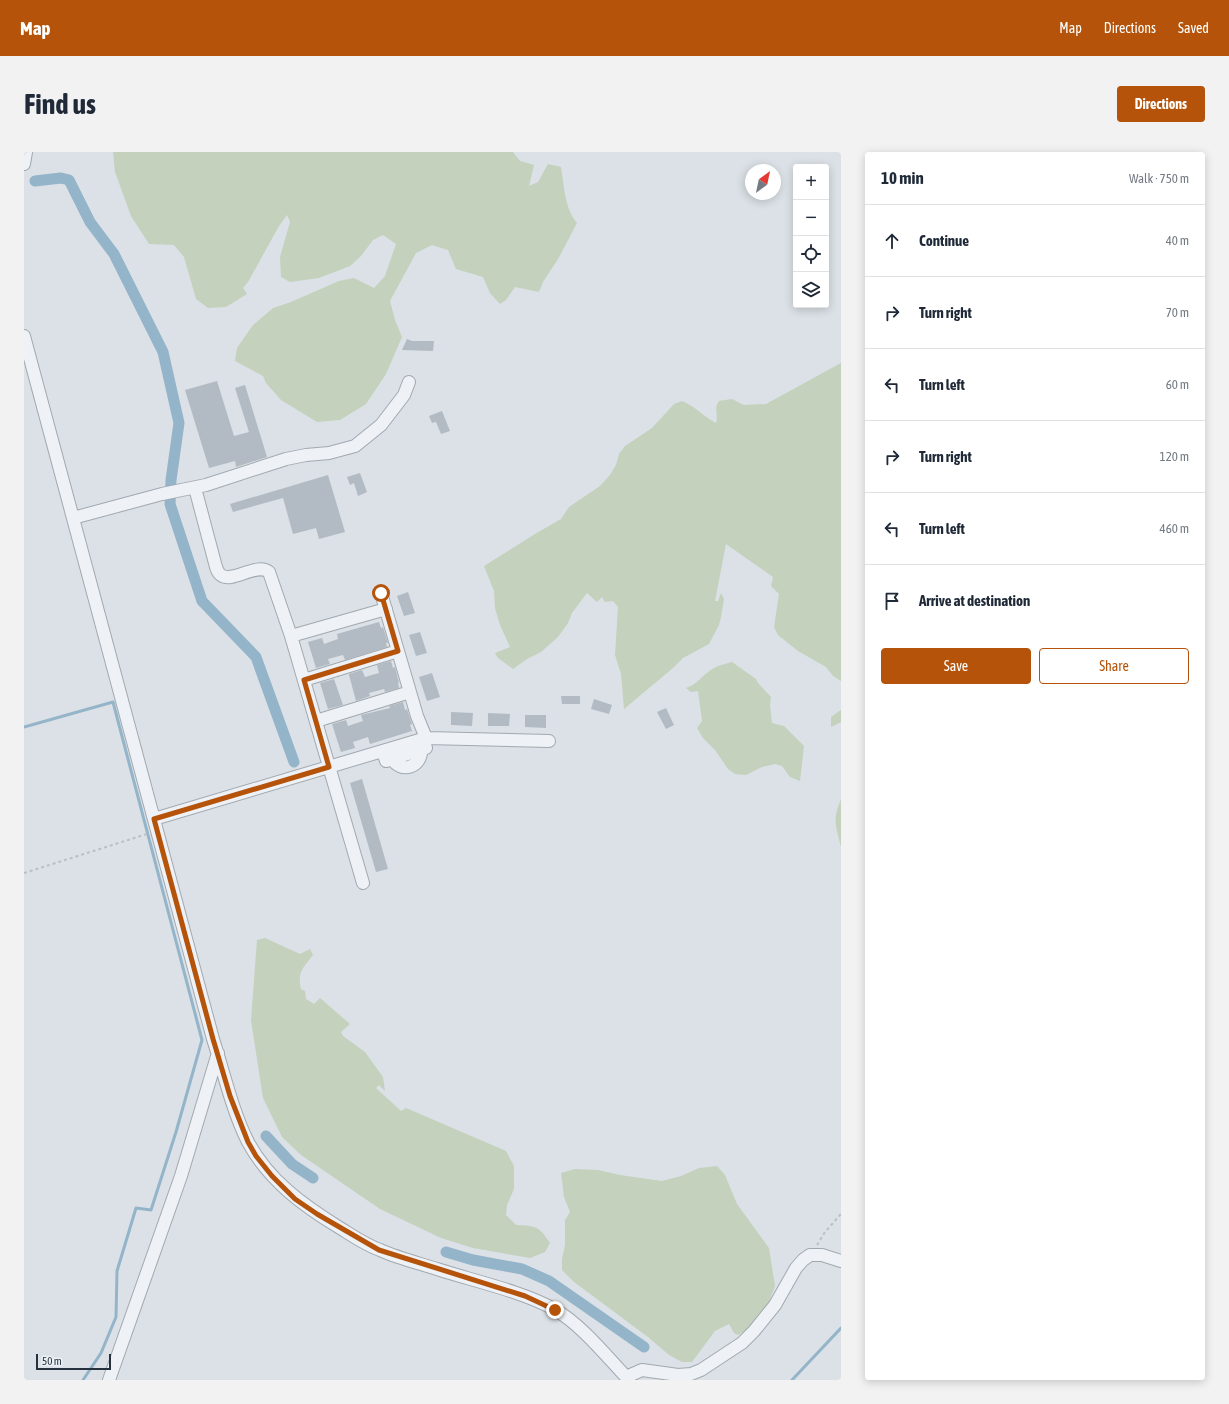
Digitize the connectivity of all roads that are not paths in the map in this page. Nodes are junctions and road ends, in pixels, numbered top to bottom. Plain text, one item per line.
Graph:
1 (26, 152) edge
2 (24, 164) edge
3 (24, 336) edge
4 (409, 382) dead end
5 (195, 488) junction
6 (73, 518) junction
7 (381, 593) dead end
8 (386, 609) junction
9 (291, 636) junction
10 (398, 651) junction
11 (304, 680) junction
12 (410, 692) junction
13 (316, 721) junction
14 (549, 740) dead end
15 (423, 742) junction
16 (388, 755) junction
17 (329, 767) junction
18 (154, 819) junction
19 (363, 883) dead end
20 (218, 1053) junction
21 (841, 1261) edge
22 (628, 1378) edge
23 (109, 1380) edge

1 - 2 street
3 - 6 street
4 - 5 street
5 - 6 street
5 - 9 street
6 - 18 street
7 - 8 street
8 - 9 street
8 - 10 street
9 - 11 street
10 - 11 street
10 - 12 street
11 - 13 street
12 - 13 street
12 - 15 street
13 - 17 street
14 - 15 street
15 - 16 street
15 - 16 street
16 - 17 street
17 - 18 street
17 - 19 street
18 - 20 street
20 - 22 street
20 - 23 street
21 - 22 street

